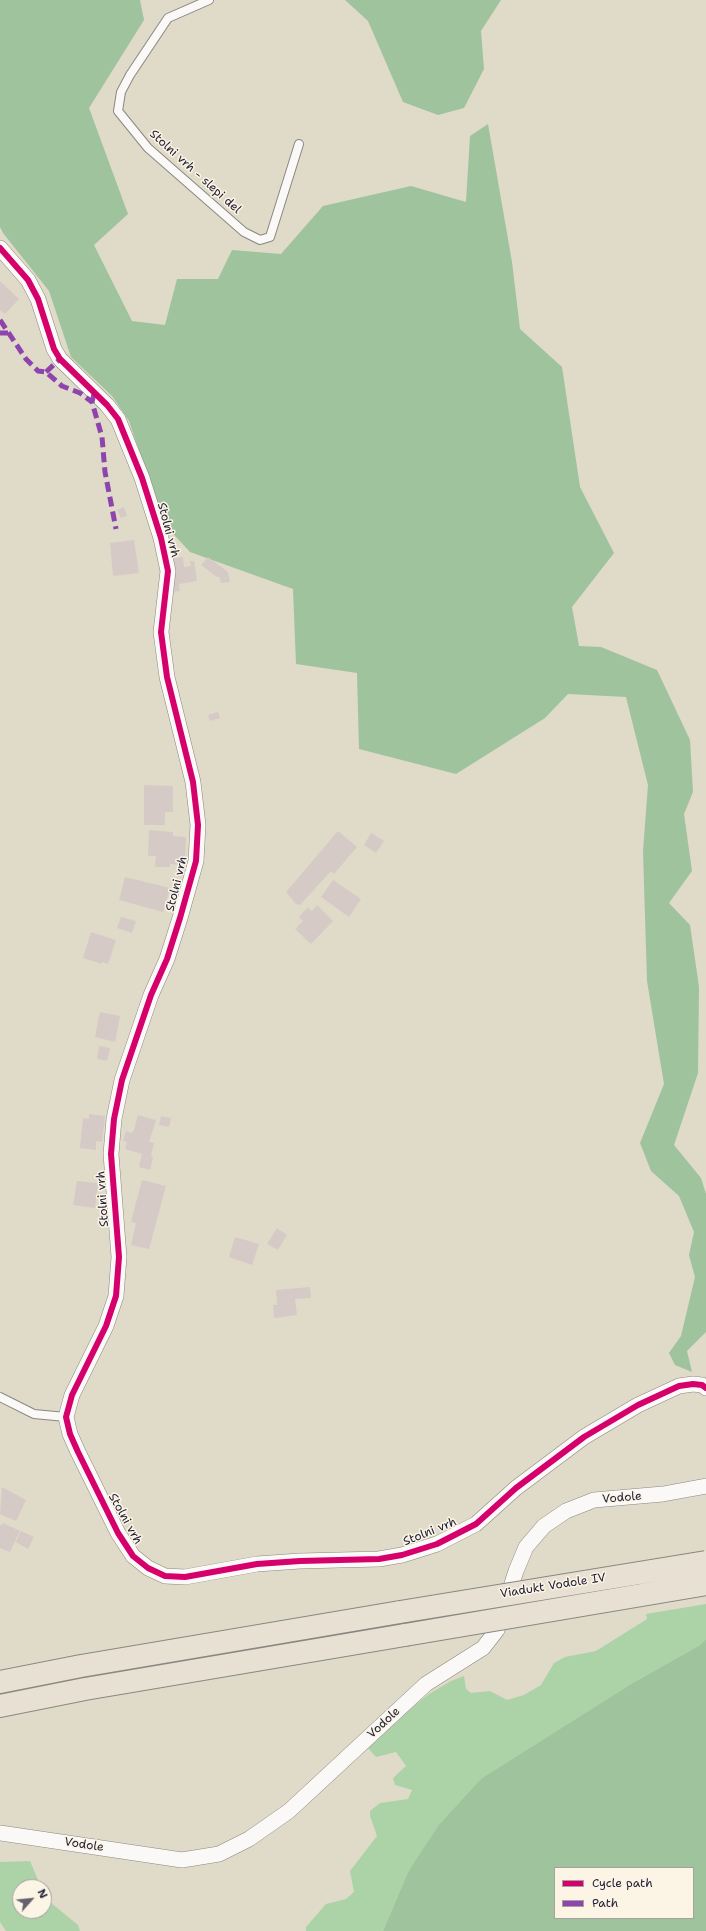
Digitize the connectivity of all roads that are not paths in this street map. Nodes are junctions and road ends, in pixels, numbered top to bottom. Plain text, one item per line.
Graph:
1 (209, 0) edge
2 (299, 144) dead end
3 (0, 248) edge
4 (706, 1388) edge
5 (0, 1397) edge
6 (66, 1417) junction
7 (706, 1486) edge
8 (706, 1562) edge
9 (706, 1584) edge
10 (0, 1682) edge
11 (0, 1706) edge
12 (0, 1833) edge

1 - 2 lane, Stolni vrh - slepi del
3 - 6 street, Stolni vrh
4 - 6 street, Stolni vrh
5 - 6 lane
7 - 12 street, Vodole
8 - 10 highway, Viadukt Vodole IV, bridge
9 - 11 highway, Viadukt Vodole IV, bridge

